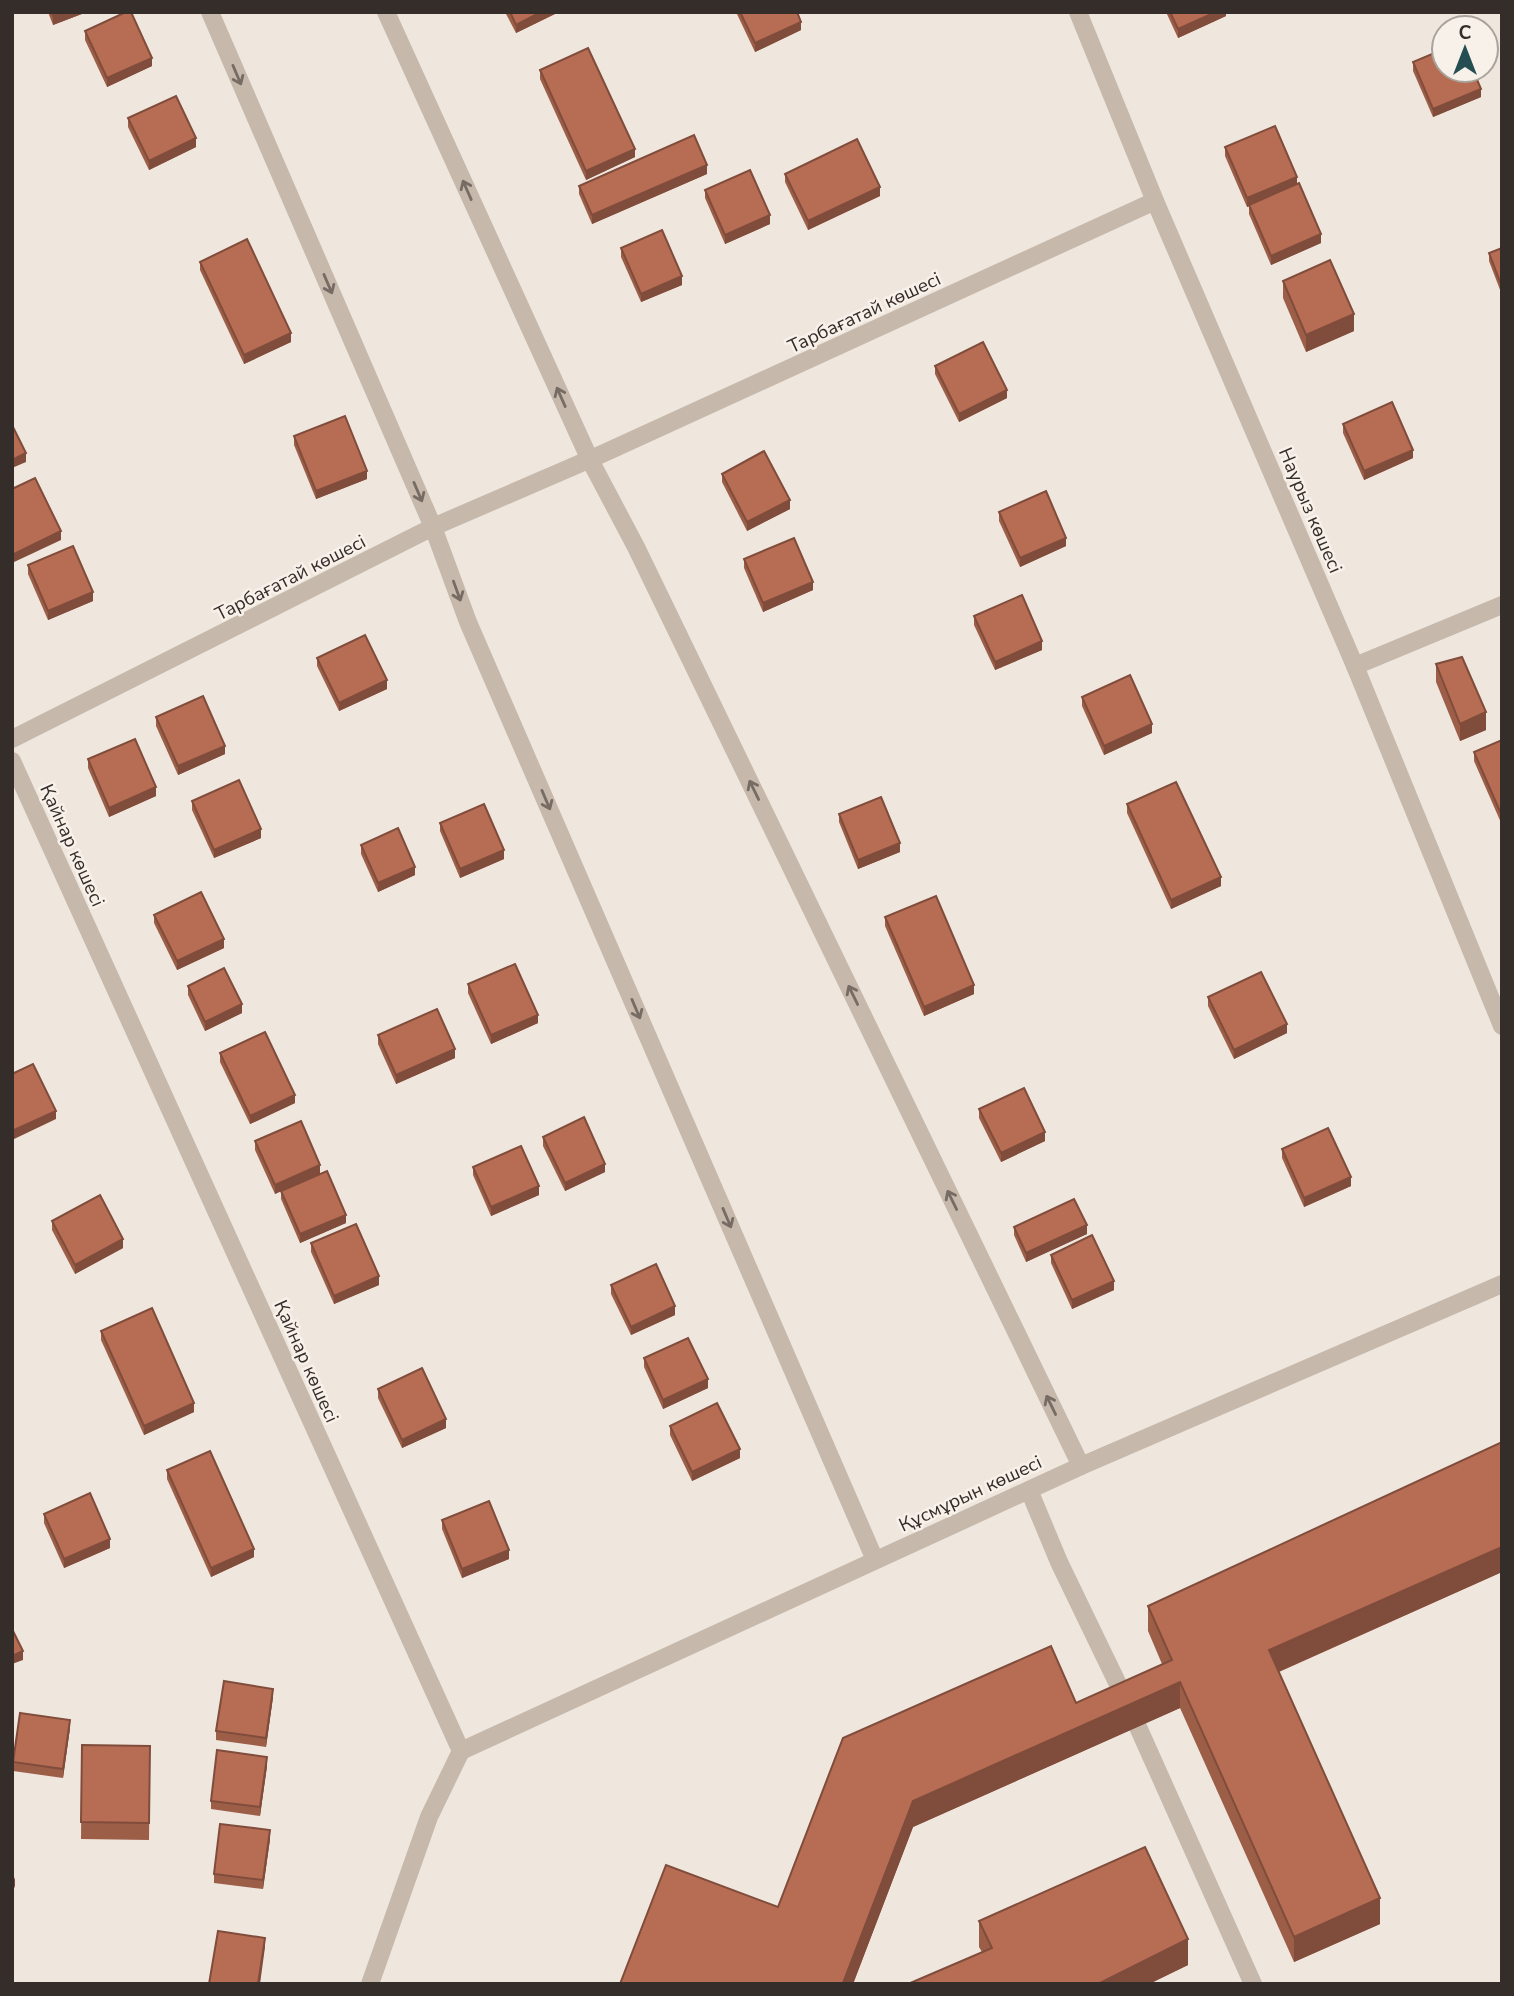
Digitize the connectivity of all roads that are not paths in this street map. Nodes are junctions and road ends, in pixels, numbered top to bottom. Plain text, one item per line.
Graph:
1 (210, 12) edge
2 (386, 12) edge
3 (1078, 12) edge
4 (1155, 201) junction
5 (590, 460) junction
6 (433, 527) junction
7 (1502, 605) edge
8 (1355, 666) junction
9 (12, 739) edge
10 (12, 761) edge
11 (1502, 1026) edge
12 (1502, 1284) edge
13 (1081, 1466) junction
14 (1029, 1489) junction
15 (875, 1560) junction
16 (1128, 1705) edge
17 (1138, 1727) edge
18 (461, 1751) junction
19 (370, 1984) edge
20 (1253, 1984) edge

1 -> 6 street
5 -> 2 street
3 - 4 street, Наурыз көшесі
4 - 5 street, Тарбағатай көшесі
4 - 8 street, Наурыз көшесі
5 - 6 street, Тарбағатай көшесі
13 -> 5 street
6 - 9 street, Тарбағатай көшесі
6 -> 15 street
7 - 8 street
8 - 11 street, Наурыз көшесі
10 - 18 street, Қайнар көшесі
12 - 13 street, Құсмұрын көшесі
13 - 14 street, Құсмұрын көшесі
14 - 15 street, Құсмұрын көшесі
14 - 16 street
15 - 18 street, Құсмұрын көшесі
17 - 20 street
18 - 19 street

